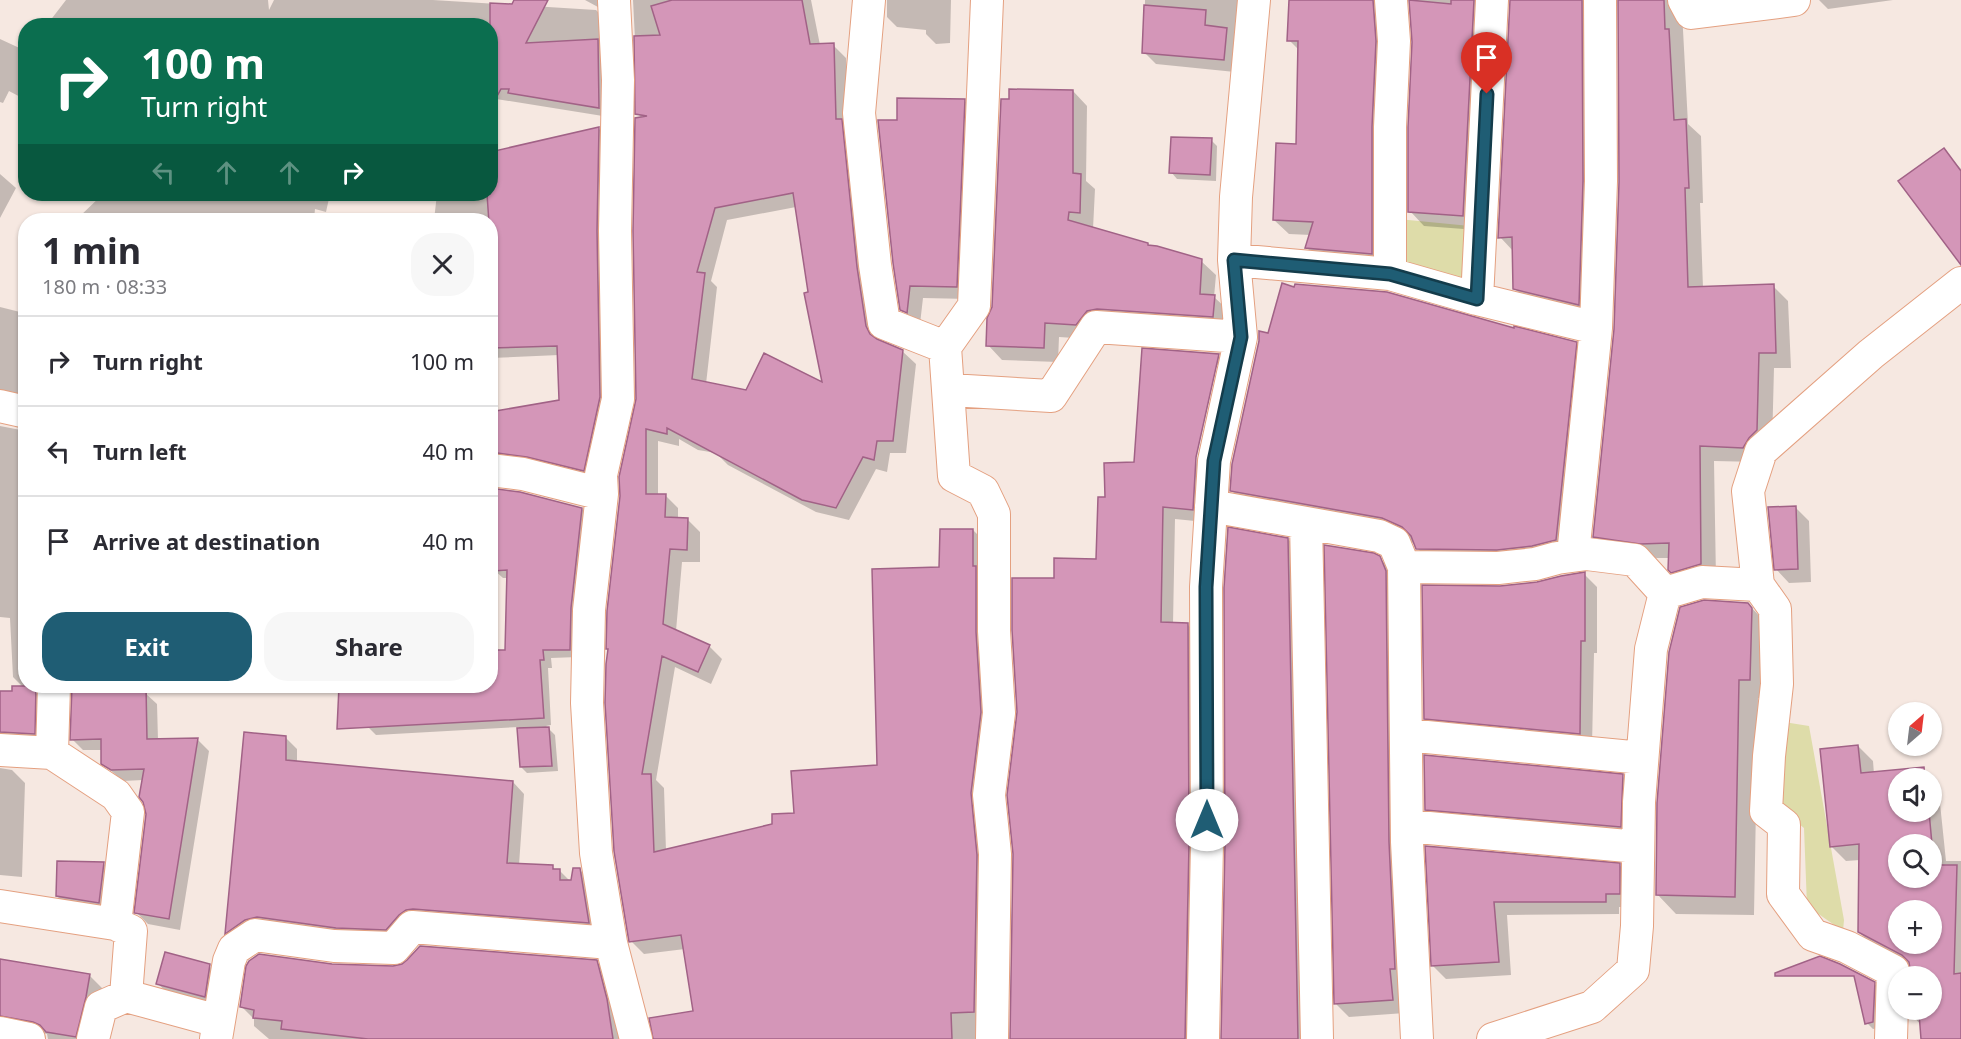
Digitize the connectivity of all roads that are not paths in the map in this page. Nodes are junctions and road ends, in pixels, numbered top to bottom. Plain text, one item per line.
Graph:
1 (609, 0) edge
2 (616, 0) edge
3 (869, 0) edge
4 (987, 0) edge
5 (1254, 0) edge
6 (1391, 0) edge
7 (1492, 0) edge
8 (1600, 0) edge
9 (1684, 0) edge
10 (1794, 0) edge
11 (1234, 260) junction
12 (1390, 274) junction
13 (1961, 283) edge
14 (1477, 299) junction
15 (1596, 328) junction
16 (1241, 337) junction
17 (945, 346) junction
18 (950, 390) junction
19 (0, 406) edge
20 (18, 410) edge
21 (498, 471) edge
22 (602, 494) junction
23 (1211, 506) junction
24 (1306, 523) junction
25 (1573, 555) junction
26 (1404, 567) junction
27 (1758, 585) junction
28 (1665, 593) junction
29 (54, 693) edge
30 (1406, 735) junction
31 (0, 750) edge
32 (52, 753) junction
33 (1642, 758) junction
34 (1407, 826) junction
35 (1638, 847) junction
36 (0, 906) edge
37 (115, 924) junction
38 (611, 943) junction
39 (126, 996) junction
40 (217, 1030) edge
41 (0, 1033) edge
42 (28, 1039) edge
43 (93, 1039) edge
44 (636, 1039) edge
45 (992, 1039) edge
46 (1203, 1039) edge
47 (1317, 1039) edge
48 (1417, 1039) edge
49 (1492, 1039) edge
50 (1891, 1039) edge

1 - 2 street
2 - 22 street
3 - 17 street
4 - 17 street
5 - 11 street
6 - 12 street
7 - 14 street
8 - 15 street
9 - 10 street
11 - 12 street
11 - 16 street
12 - 14 street
13 - 27 street
14 - 15 street
15 - 25 street
16 - 18 street
16 - 23 street
17 - 18 street
18 - 45 street
19 - 20 street
21 - 22 street
22 - 38 street
23 - 24 street
23 - 46 street
24 - 26 street
24 - 47 street
25 - 26 street
25 - 28 street
26 - 30 street
27 - 28 street
27 - 50 street
28 - 33 street
29 - 32 street
30 - 33 street
30 - 34 street
31 - 32 street
32 - 37 street
33 - 35 street
34 - 35 street
34 - 48 street
35 - 49 street
36 - 37 street
37 - 39 street
38 - 40 street
38 - 44 street
39 - 40 street
39 - 43 street
41 - 42 street

